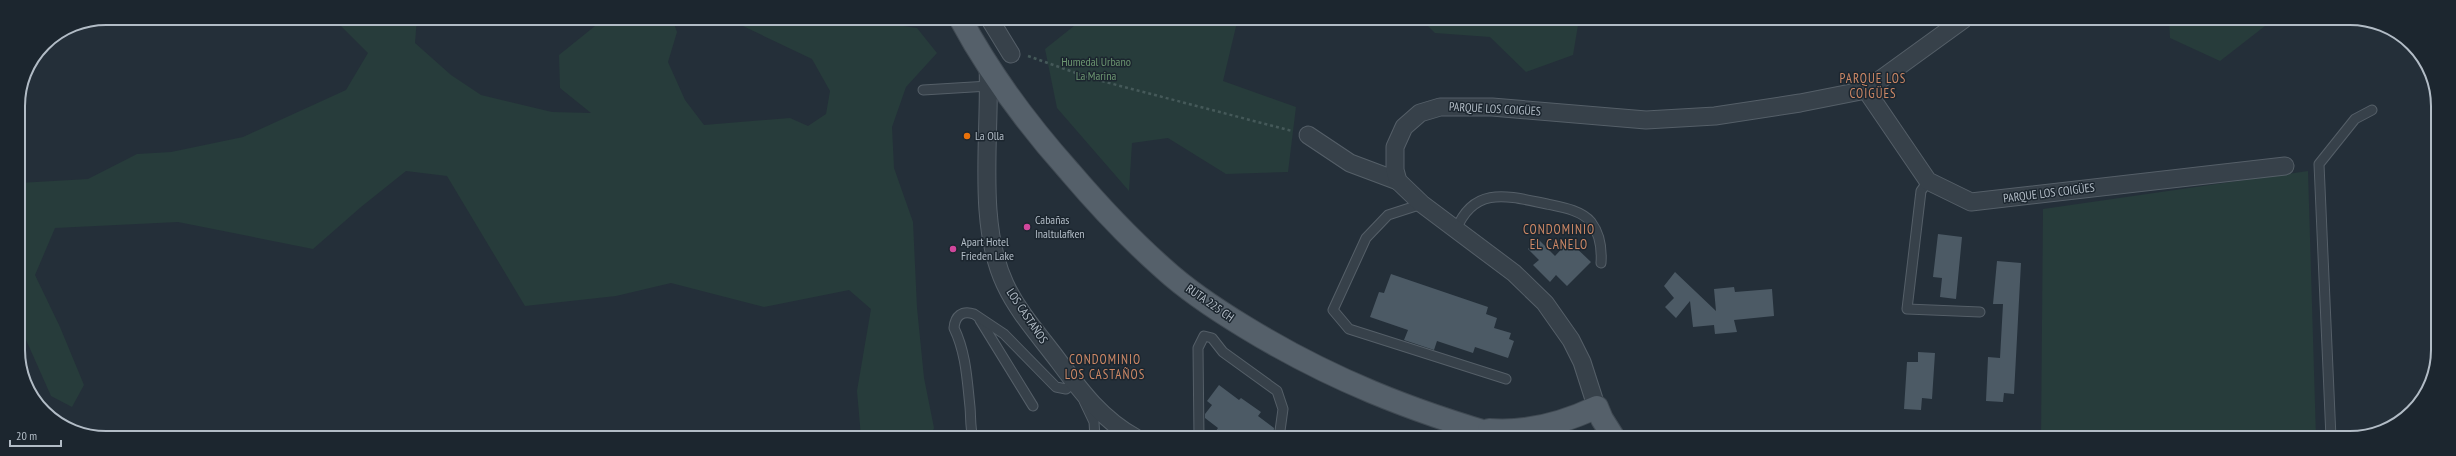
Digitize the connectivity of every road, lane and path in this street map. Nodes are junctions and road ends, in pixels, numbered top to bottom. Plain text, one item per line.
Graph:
1 (964, 25) edge
2 (994, 25) edge
3 (1956, 25) edge
4 (1011, 54) joint
5 (988, 64) junction
6 (989, 86) junction
7 (923, 90) dead end
8 (1866, 90) junction
9 (2372, 110) dead end
10 (1308, 135) joint
11 (2285, 166) dead end
12 (1398, 181) junction
13 (1928, 181) junction
14 (1422, 204) junction
15 (1456, 230) junction
16 (1600, 263) dead end
17 (1980, 312) dead end
18 (978, 316) junction
19 (1506, 379) dead end
20 (1074, 382) junction
21 (1033, 406) dead end
22 (1597, 407) junction
23 (1475, 429) junction
24 (971, 431) edge
25 (1095, 431) edge
26 (1126, 431) edge
27 (1199, 431) edge
28 (1280, 431) edge
29 (1482, 431) edge
30 (1602, 431) edge
31 (1610, 431) edge
32 (2331, 431) edge

1 - 5 main road, RUTA 225 CH
2 - 4 street
3 - 8 street, PARQUE LOS COIGÜES
4 - 10 path
5 - 6 street, LOS CASTAÑOS
5 - 23 main road, RUTA 225 CH
6 - 7 lane
6 - 20 street, LOS CASTAÑOS
8 - 12 street, PARQUE LOS COIGÜES
8 - 13 street, PARQUE LOS COIGÜES
9 - 32 lane
10 - 12 street
11 - 13 street, PARQUE LOS COIGÜES
12 - 14 street
13 - 17 lane
14 - 15 street
14 - 19 lane
15 - 16 lane
15 - 22 street
18 - 20 lane
18 - 21 lane
18 - 24 lane
20 - 25 lane
20 - 26 street, LOS CASTAÑOS
22 - 23 main road
22 - 30 street
22 - 31 main road
23 - 29 main road, RUTA 225 CH
27 - 28 lane

